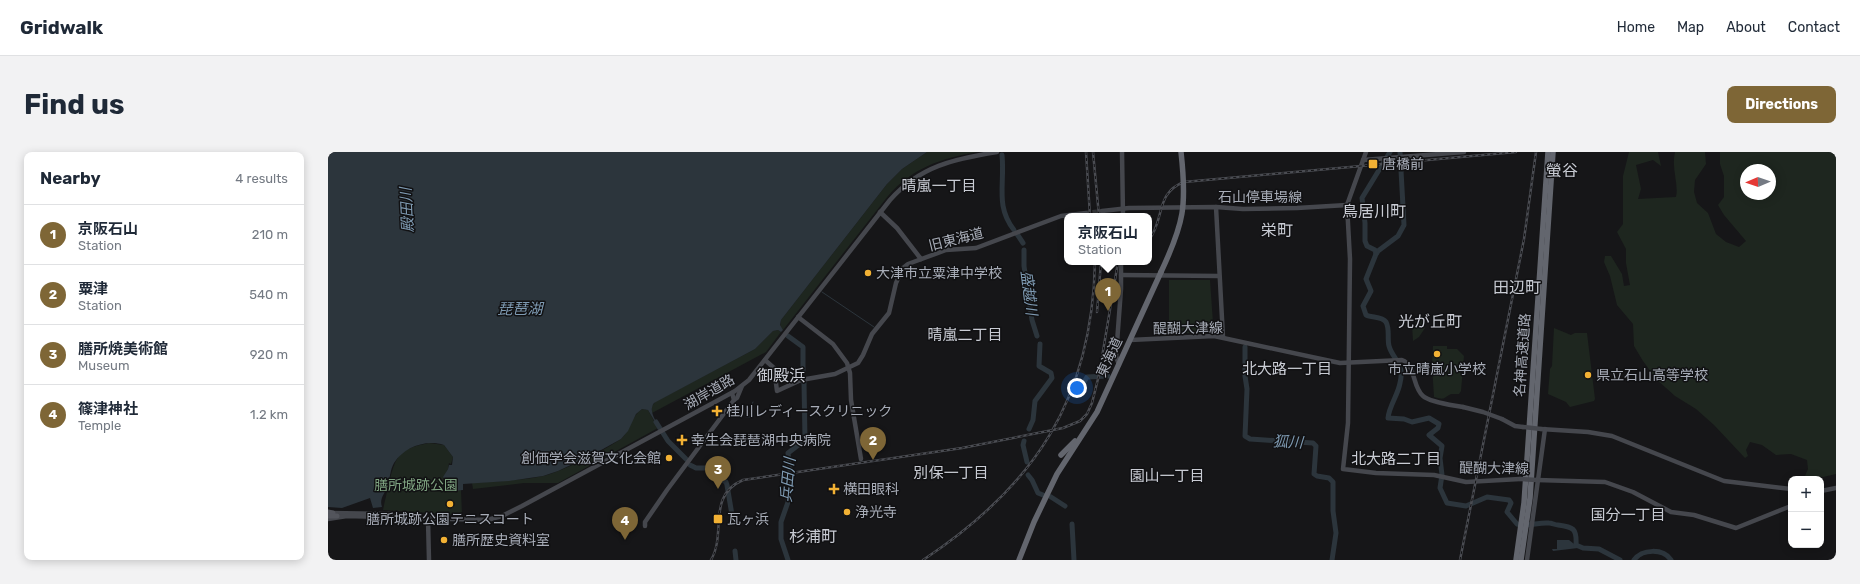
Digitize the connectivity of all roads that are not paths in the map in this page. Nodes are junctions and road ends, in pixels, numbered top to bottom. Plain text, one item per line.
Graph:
1 (997, 152) edge
2 (1122, 152) edge
3 (1181, 152) edge
4 (1366, 152) edge
5 (1464, 152) edge
6 (1548, 152) edge
7 (1553, 152) edge
8 (1363, 160) junction
9 (1549, 173) junction
10 (1347, 205) junction
11 (1216, 207) junction
12 (1123, 209) junction
13 (1102, 211) tunnel mouth
14 (880, 212) junction
15 (1123, 213) edge
16 (1064, 216) edge
17 (921, 259) junction
18 (1121, 265) edge
19 (1161, 274) junction
20 (1121, 275) junction
21 (1219, 276) junction
22 (798, 317) junction
23 (1223, 337) junction
24 (1130, 340) junction
25 (765, 360) junction
26 (1348, 364) junction
27 (1119, 365) junction
28 (848, 368) junction
29 (742, 386) junction
30 (732, 392) junction
31 (734, 400) junction
32 (1543, 429) junction
33 (1082, 435) junction
34 (1064, 457) junction
35 (861, 459) dead end
36 (1538, 480) junction
37 (1788, 488) edge
38 (1836, 488) edge
39 (1824, 490) edge
40 (1788, 507) edge
41 (330, 515) edge
42 (428, 518) junction
43 (644, 526) dead end
44 (1524, 528) junction
45 (429, 560) edge
46 (1019, 560) edge
47 (1516, 560) edge
48 (1521, 560) edge
49 (1527, 560) edge

1 - 14 street, 湖岸道路
2 - 12 street
3 - 19 highway, 東海道, bridge
4 - 8 street
5 - 8 street
6 - 9 highway, 名神高速道路
7 - 9 highway, 名神高速道路
8 - 10 street
9 - 44 highway, 名神高速道路
10 - 11 street, 石山停車場線
10 - 26 street
11 - 12 street, 石山停車場線
11 - 21 street
12 - 13 street
12 - 15 street
14 - 17 street
14 - 22 street, 湖岸道路
16 - 17 street, 旧東海道
17 - 28 street, 旧東海道
18 - 20 street
19 - 20 street
19 - 21 street
19 - 24 highway, 東海道
20 - 27 street
21 - 23 street
22 - 25 street, 湖岸道路
22 - 28 street
23 - 24 street, 醍醐大津線
23 - 26 street, 醍醐大津線
24 - 27 highway, 東海道
25 - 28 street, 旧東海道
25 - 29 street, 湖岸道路
26 - 32 street, bridge
26 - 36 street, 醍醐大津線, bridge
27 - 33 highway, 東海道
28 - 35 street
29 - 30 street, 湖岸道路
29 - 31 street
30 - 31 street
30 - 42 street, 湖岸道路
31 - 43 street
32 - 36 street
32 - 37 street
33 - 34 highway
33 - 34 highway, 東海道
34 - 46 highway
36 - 40 street, 醍醐大津線
36 - 49 street
38 - 39 street
41 - 42 street, 湖岸道路
42 - 45 street
44 - 47 highway, 名神高速道路
44 - 48 highway, 名神高速道路

